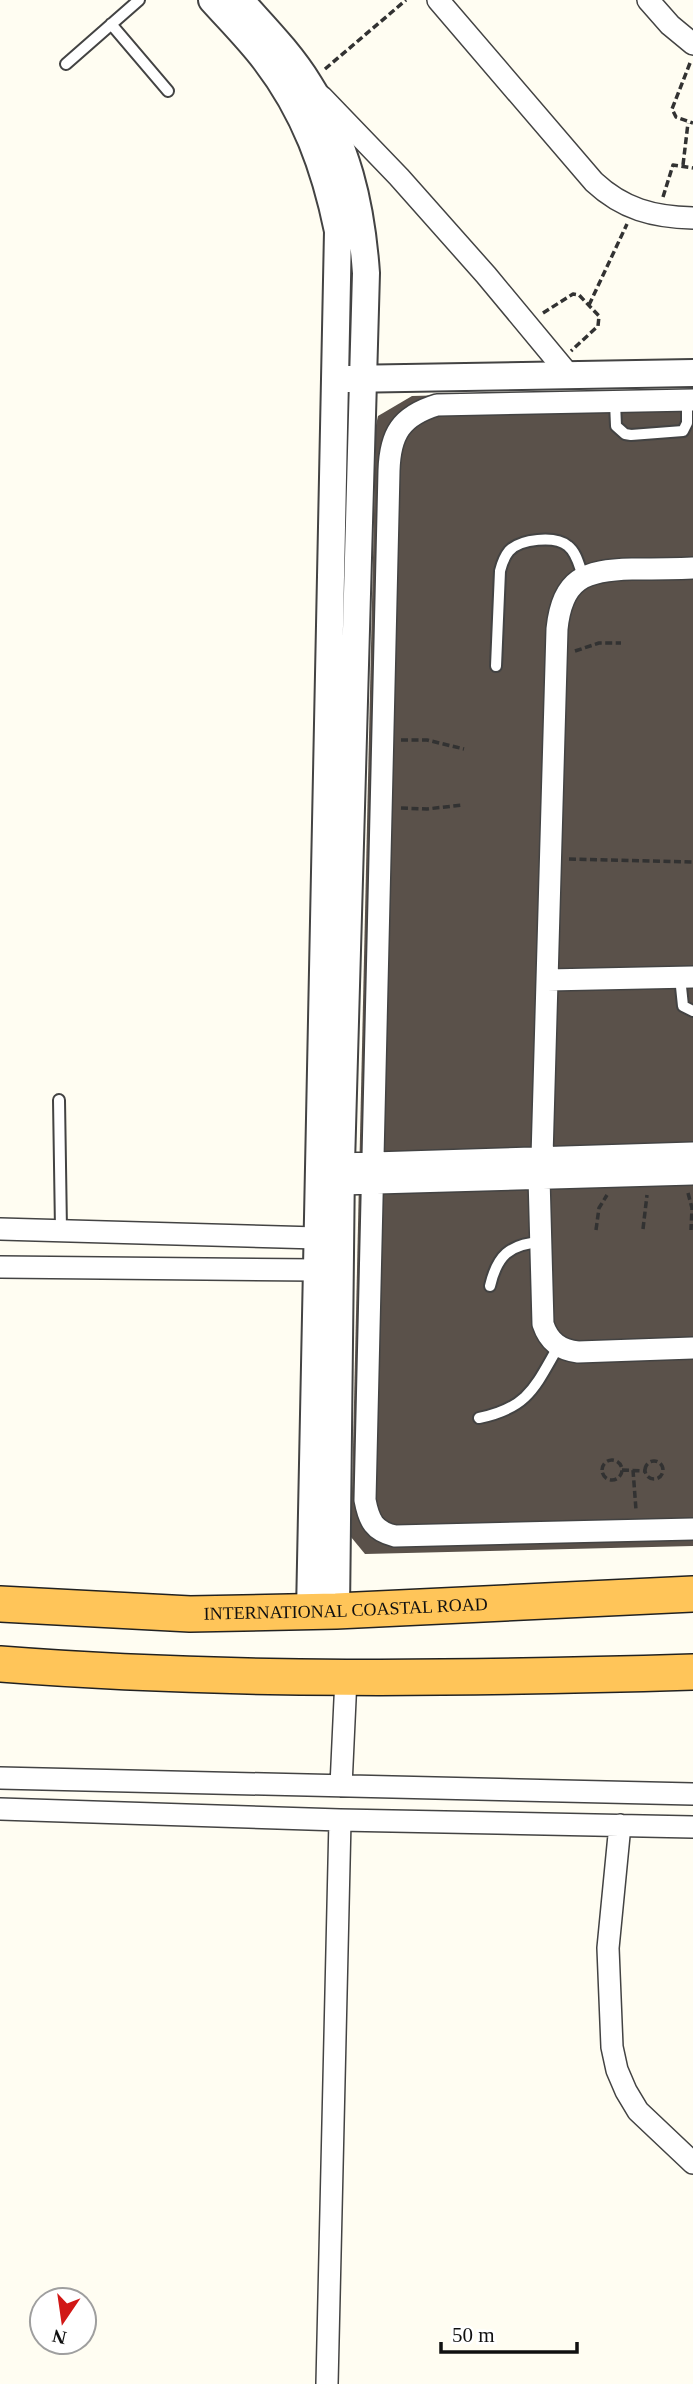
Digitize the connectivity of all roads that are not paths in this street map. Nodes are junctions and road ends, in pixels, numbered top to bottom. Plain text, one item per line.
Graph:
1 (139, 0) edge
2 (212, 0) edge
3 (240, 0) edge
4 (438, 0) edge
5 (648, 0) edge
6 (111, 24) junction
7 (693, 44) edge
8 (66, 64) dead end
9 (308, 83) junction
10 (168, 91) dead end
11 (693, 218) edge
12 (564, 368) junction
13 (693, 373) edge
14 (349, 379) junction
15 (690, 400) edge
16 (615, 402) junction
17 (693, 568) edge
18 (583, 576) junction
19 (496, 666) dead end
20 (687, 977) edge
21 (547, 980) junction
22 (693, 1011) edge
23 (59, 1100) dead end
24 (693, 1153) edge
25 (541, 1167) junction
26 (373, 1173) junction
27 (341, 1174) junction
28 (687, 1174) edge
29 (0, 1229) edge
30 (61, 1230) junction
31 (317, 1238) junction
32 (541, 1241) junction
33 (0, 1267) edge
34 (316, 1270) junction
35 (490, 1286) dead end
36 (558, 1347) junction
37 (693, 1348) edge
38 (479, 1418) dead end
39 (693, 1529) edge
40 (693, 1594) edge
41 (0, 1604) edge
42 (323, 1612) junction
43 (0, 1664) edge
44 (693, 1672) edge
45 (346, 1678) junction
46 (0, 1778) edge
47 (343, 1786) junction
48 (693, 1794) edge
49 (0, 1809) edge
50 (342, 1820) junction
51 (620, 1825) junction
52 (693, 1827) edge
53 (693, 2163) edge
54 (327, 2384) edge

1 - 6 lane
2 - 14 street
3 - 9 street
4 - 11 street
5 - 7 street
6 - 8 lane
6 - 10 lane
9 - 12 street
9 - 14 street
12 - 13 street
12 - 14 street
14 - 27 street
14 - 31 street
15 - 16 street
15 - 16 lane
16 - 26 street
17 - 18 street
18 - 19 lane
18 - 21 street
20 - 21 street
20 - 22 lane
21 - 25 street
23 - 30 lane
24 - 25 street
25 - 26 street
25 - 28 street
25 - 32 street
26 - 27 street
26 - 39 street
27 - 42 street
29 - 30 street
30 - 31 street
31 - 34 street
32 - 35 lane
32 - 36 street
33 - 34 street
34 - 42 street
36 - 37 street
36 - 38 lane
40 - 42 highway, INTERNATIONAL COASTAL ROAD
41 - 42 highway, INTERNATIONAL COASTAL ROAD
43 - 45 highway
44 - 45 highway
45 - 47 street
46 - 47 street
47 - 48 street
47 - 50 street
47 - 50 street
49 - 50 street
50 - 51 street
50 - 54 street
51 - 52 street
51 - 53 street

